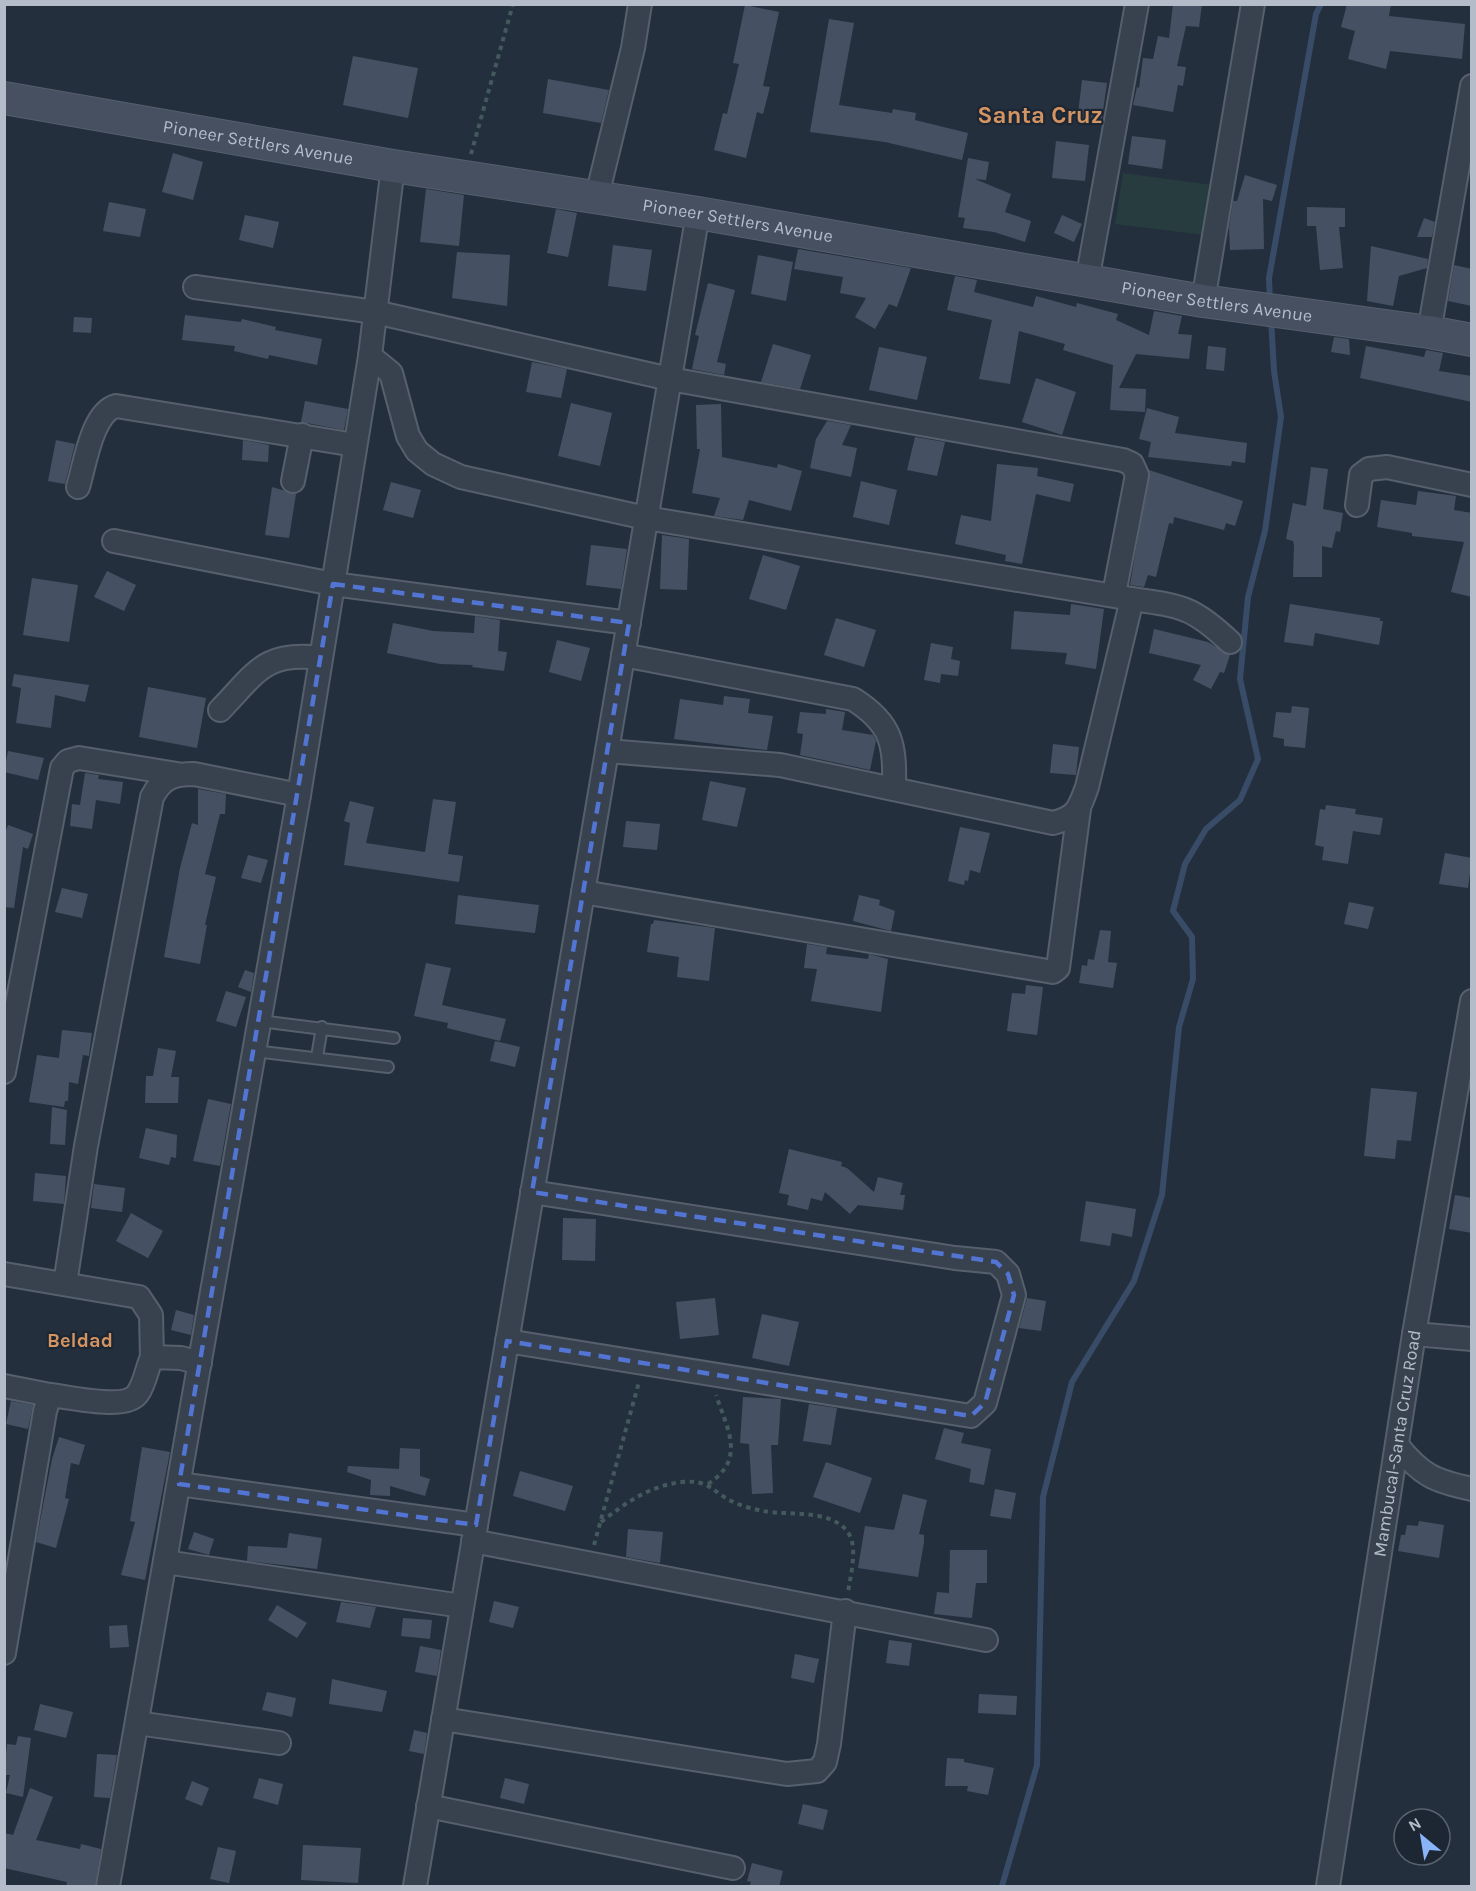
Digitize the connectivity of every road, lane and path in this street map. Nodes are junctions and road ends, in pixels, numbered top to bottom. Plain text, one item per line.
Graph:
1 (513, 4) edge
2 (640, 4) edge
3 (1137, 4) edge
4 (1253, 4) edge
5 (1472, 86) edge
6 (4, 98) edge
7 (393, 165) junction
8 (465, 175) junction
9 (597, 196) junction
10 (698, 213) junction
11 (1087, 281) junction
12 (195, 288) dead end
13 (1203, 301) junction
14 (375, 312) junction
15 (1429, 332) junction
16 (1472, 340) edge
17 (370, 356) junction
18 (670, 379) junction
19 (302, 435) junction
20 (355, 445) junction
21 (293, 481) dead end
22 (1472, 485) edge
23 (78, 487) dead end
24 (1357, 505) dead end
25 (646, 519) junction
26 (114, 540) dead end
27 (333, 584) junction
28 (1123, 596) junction
29 (628, 623) junction
30 (1230, 642) dead end
31 (623, 655) junction
32 (320, 658) junction
33 (220, 710) dead end
34 (607, 751) junction
35 (177, 774) junction
36 (894, 789) junction
37 (299, 795) junction
38 (1079, 809) junction
39 (583, 892) junction
40 (1472, 1001) edge
41 (260, 1021) junction
42 (322, 1027) junction
43 (394, 1038) dead end
44 (254, 1051) junction
45 (317, 1057) junction
46 (388, 1067) dead end
47 (4, 1072) edge
48 (532, 1192) junction
49 (4, 1274) edge
50 (65, 1284) junction
51 (1414, 1334) junction
52 (1472, 1339) edge
53 (507, 1341) junction
54 (152, 1357) junction
55 (200, 1363) junction
56 (644, 1363) junction
57 (708, 1374) junction
58 (4, 1386) edge
59 (50, 1395) junction
60 (1397, 1445) junction
61 (179, 1484) junction
62 (708, 1484) junction
63 (1472, 1489) edge
64 (601, 1521) junction
65 (475, 1533) junction
66 (165, 1562) junction
67 (589, 1563) junction
68 (462, 1606) junction
69 (845, 1611) junction
70 (986, 1640) dead end
71 (4, 1653) edge
72 (443, 1719) junction
73 (137, 1723) junction
74 (279, 1743) dead end
75 (428, 1806) junction
76 (733, 1868) dead end
77 (109, 1886) edge
78 (415, 1887) edge
79 (1328, 1887) edge

1 - 8 path
2 - 9 street
3 - 11 street
4 - 13 street
5 - 15 street
6 - 7 street, Pioneer Settlers Avenue
7 - 8 street, Pioneer Settlers Avenue
7 - 14 street
8 - 9 street, Pioneer Settlers Avenue
9 - 10 street, Pioneer Settlers Avenue
10 - 11 street, Pioneer Settlers Avenue
10 - 18 street
11 - 13 street, Pioneer Settlers Avenue
12 - 14 street
13 - 15 street, Pioneer Settlers Avenue
14 - 17 street
14 - 18 street
15 - 16 street, Pioneer Settlers Avenue
17 - 20 street
17 - 25 street
18 - 25 street
18 - 28 street
19 - 20 street
19 - 21 street
19 - 23 street
20 - 27 street
22 - 24 street
25 - 28 street
25 - 29 street
26 - 27 street
27 - 29 street
27 - 32 street
28 - 30 street
28 - 38 street
29 - 31 street
31 - 34 street
31 - 36 street
32 - 33 street
32 - 37 street
34 - 36 street
34 - 39 street
35 - 37 street
35 - 47 street
35 - 50 street
36 - 38 street
37 - 41 street
38 - 39 street
39 - 48 street
40 - 51 street, Mambucal-Santa Cruz Road
41 - 42 lane
41 - 44 street
42 - 43 lane
42 - 45 lane
44 - 45 lane
44 - 55 street
45 - 46 lane
48 - 53 street
48 - 57 street
49 - 50 street
50 - 54 street
51 - 52 street
51 - 60 street, Mambucal-Santa Cruz Road
53 - 56 street
53 - 65 street
54 - 55 street
54 - 59 street
55 - 61 street
56 - 57 street
56 - 64 path
57 - 62 path
58 - 59 street
59 - 71 street
60 - 63 street
60 - 79 street, Mambucal-Santa Cruz Road
61 - 65 street
61 - 66 street
62 - 64 path
62 - 69 path
64 - 67 path
65 - 67 street
65 - 68 street
66 - 68 street
66 - 73 street
67 - 69 street
68 - 72 street
69 - 70 street
69 - 72 street
72 - 75 street
73 - 74 street
73 - 77 street
75 - 76 street
75 - 78 street

